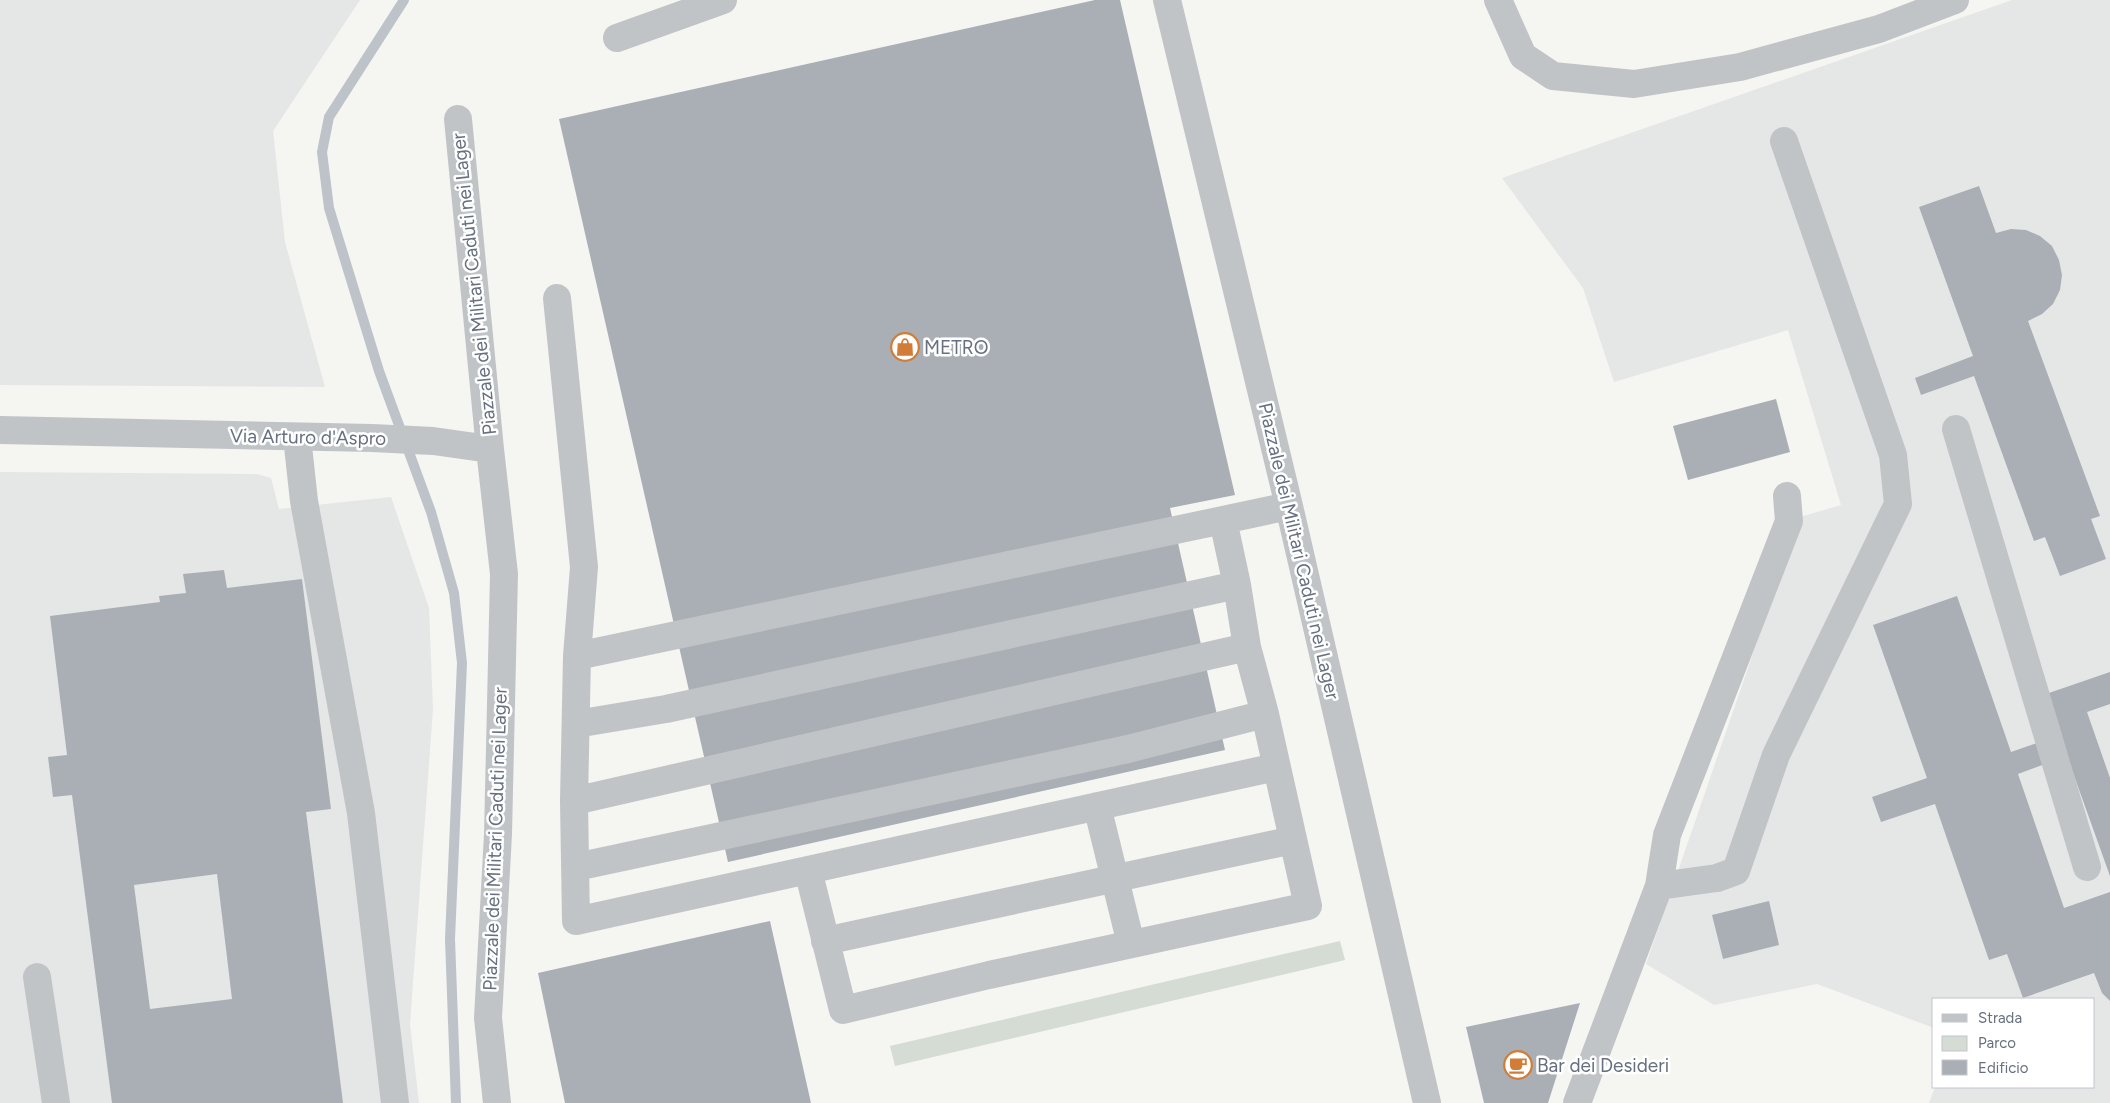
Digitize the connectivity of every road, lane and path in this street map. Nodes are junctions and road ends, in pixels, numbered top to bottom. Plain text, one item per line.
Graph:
1 (723, 0) edge
2 (1167, 0) edge
3 (1498, 0) edge
4 (1955, 0) edge
5 (617, 38) dead end
6 (458, 119) dead end
7 (1784, 141) dead end
8 (557, 298) dead end
9 (1956, 429) dead end
10 (0, 430) edge
11 (297, 437) junction
12 (490, 448) junction
13 (1787, 496) dead end
14 (1289, 506) junction
15 (1223, 520) junction
16 (1237, 585) junction
17 (1247, 647) junction
18 (577, 656) junction
19 (1265, 714) junction
20 (576, 724) junction
21 (1276, 767) junction
22 (574, 801) junction
23 (1098, 806) junction
24 (1292, 840) junction
25 (576, 867) junction
26 (2087, 867) dead end
27 (808, 870) junction
28 (1115, 878) junction
29 (1659, 886) junction
30 (825, 941) junction
31 (1131, 944) junction
32 (37, 977) dead end
33 (56, 1103) edge
34 (395, 1103) edge
35 (497, 1103) edge
36 (1427, 1103) edge
37 (1577, 1103) edge

1 - 5 street
2 - 14 street, Piazzale dei Militari Caduti nei Lager
3 - 4 street
6 - 12 street, Piazzale dei Militari Caduti nei Lager
7 - 29 street
8 - 18 street
9 - 26 street
10 - 11 street, Via Arturo d'Aspro
11 - 12 street, Via Arturo d'Aspro
11 - 34 street
12 - 35 street, Piazzale dei Militari Caduti nei Lager
13 - 29 street
14 - 15 street
14 - 36 street, Piazzale dei Militari Caduti nei Lager
15 - 16 street
15 - 18 street
16 - 17 street
16 - 20 street
17 - 19 street
17 - 22 street
18 - 20 street
19 - 21 street
19 - 25 street
20 - 22 street
21 - 23 street
21 - 24 street
22 - 25 street
23 - 27 street
23 - 28 street
24 - 28 street
24 - 31 street
25 - 27 street
27 - 30 street
28 - 30 street
28 - 31 street
29 - 37 street
30 - 31 street
32 - 33 street

